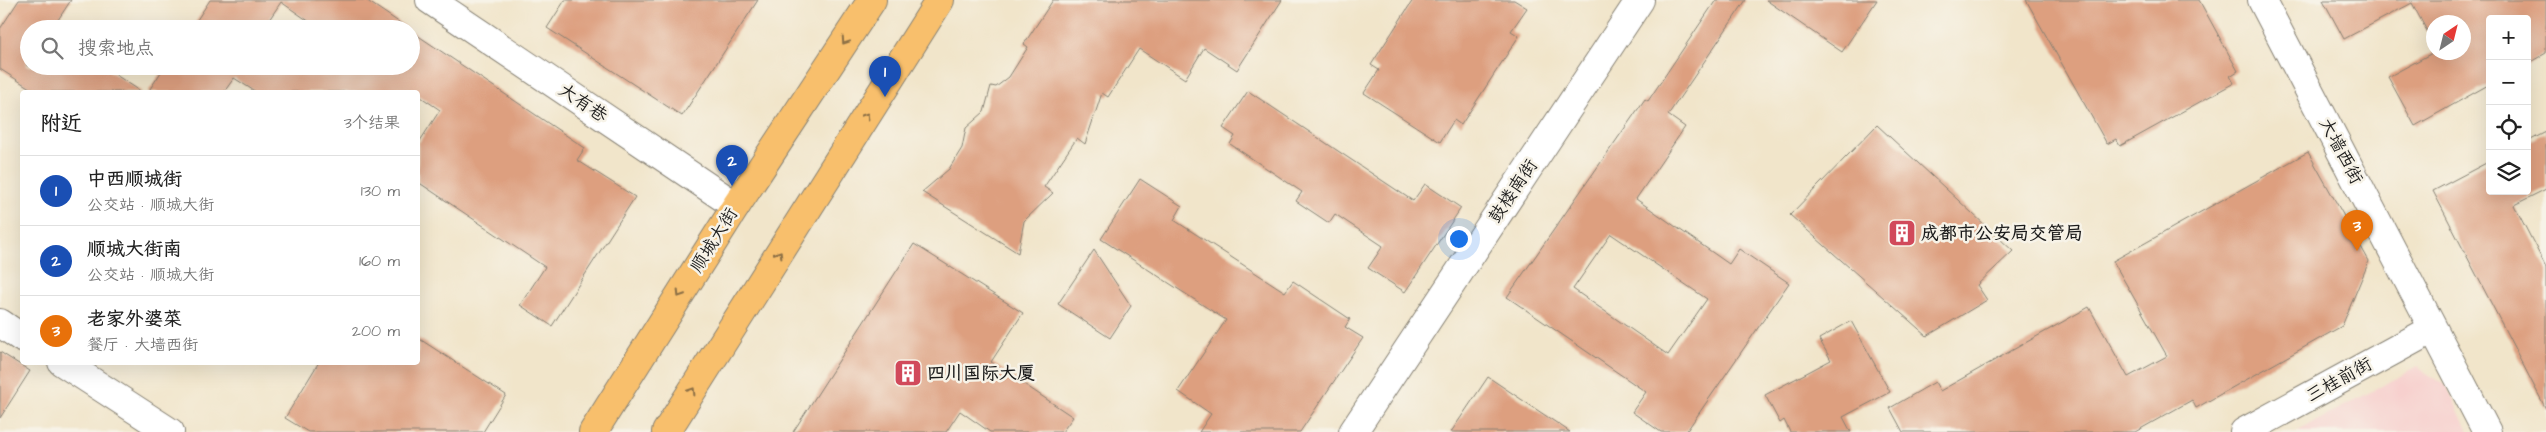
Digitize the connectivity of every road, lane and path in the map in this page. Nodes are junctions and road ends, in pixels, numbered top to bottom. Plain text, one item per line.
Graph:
1 (430, 0) edge
2 (872, 0) edge
3 (940, 0) edge
4 (1640, 0) edge
5 (2262, 0) edge
6 (736, 206) junction
7 (0, 323) edge
8 (2433, 329) junction
9 (20, 337) edge
10 (67, 365) edge
11 (170, 432) edge
12 (593, 432) edge
13 (666, 432) edge
14 (1353, 432) edge
15 (2244, 432) edge
16 (2487, 432) edge

1 - 6 street, 大有巷
2 -> 6 main road, 顺城大街
13 -> 3 main road
4 - 14 street, 鼓楼南街
5 - 8 street, 大墙西街
6 -> 12 main road, 顺城大街
7 - 9 street
8 - 15 street, 三桂前街
8 - 16 street, 大墙西街
10 - 11 street

